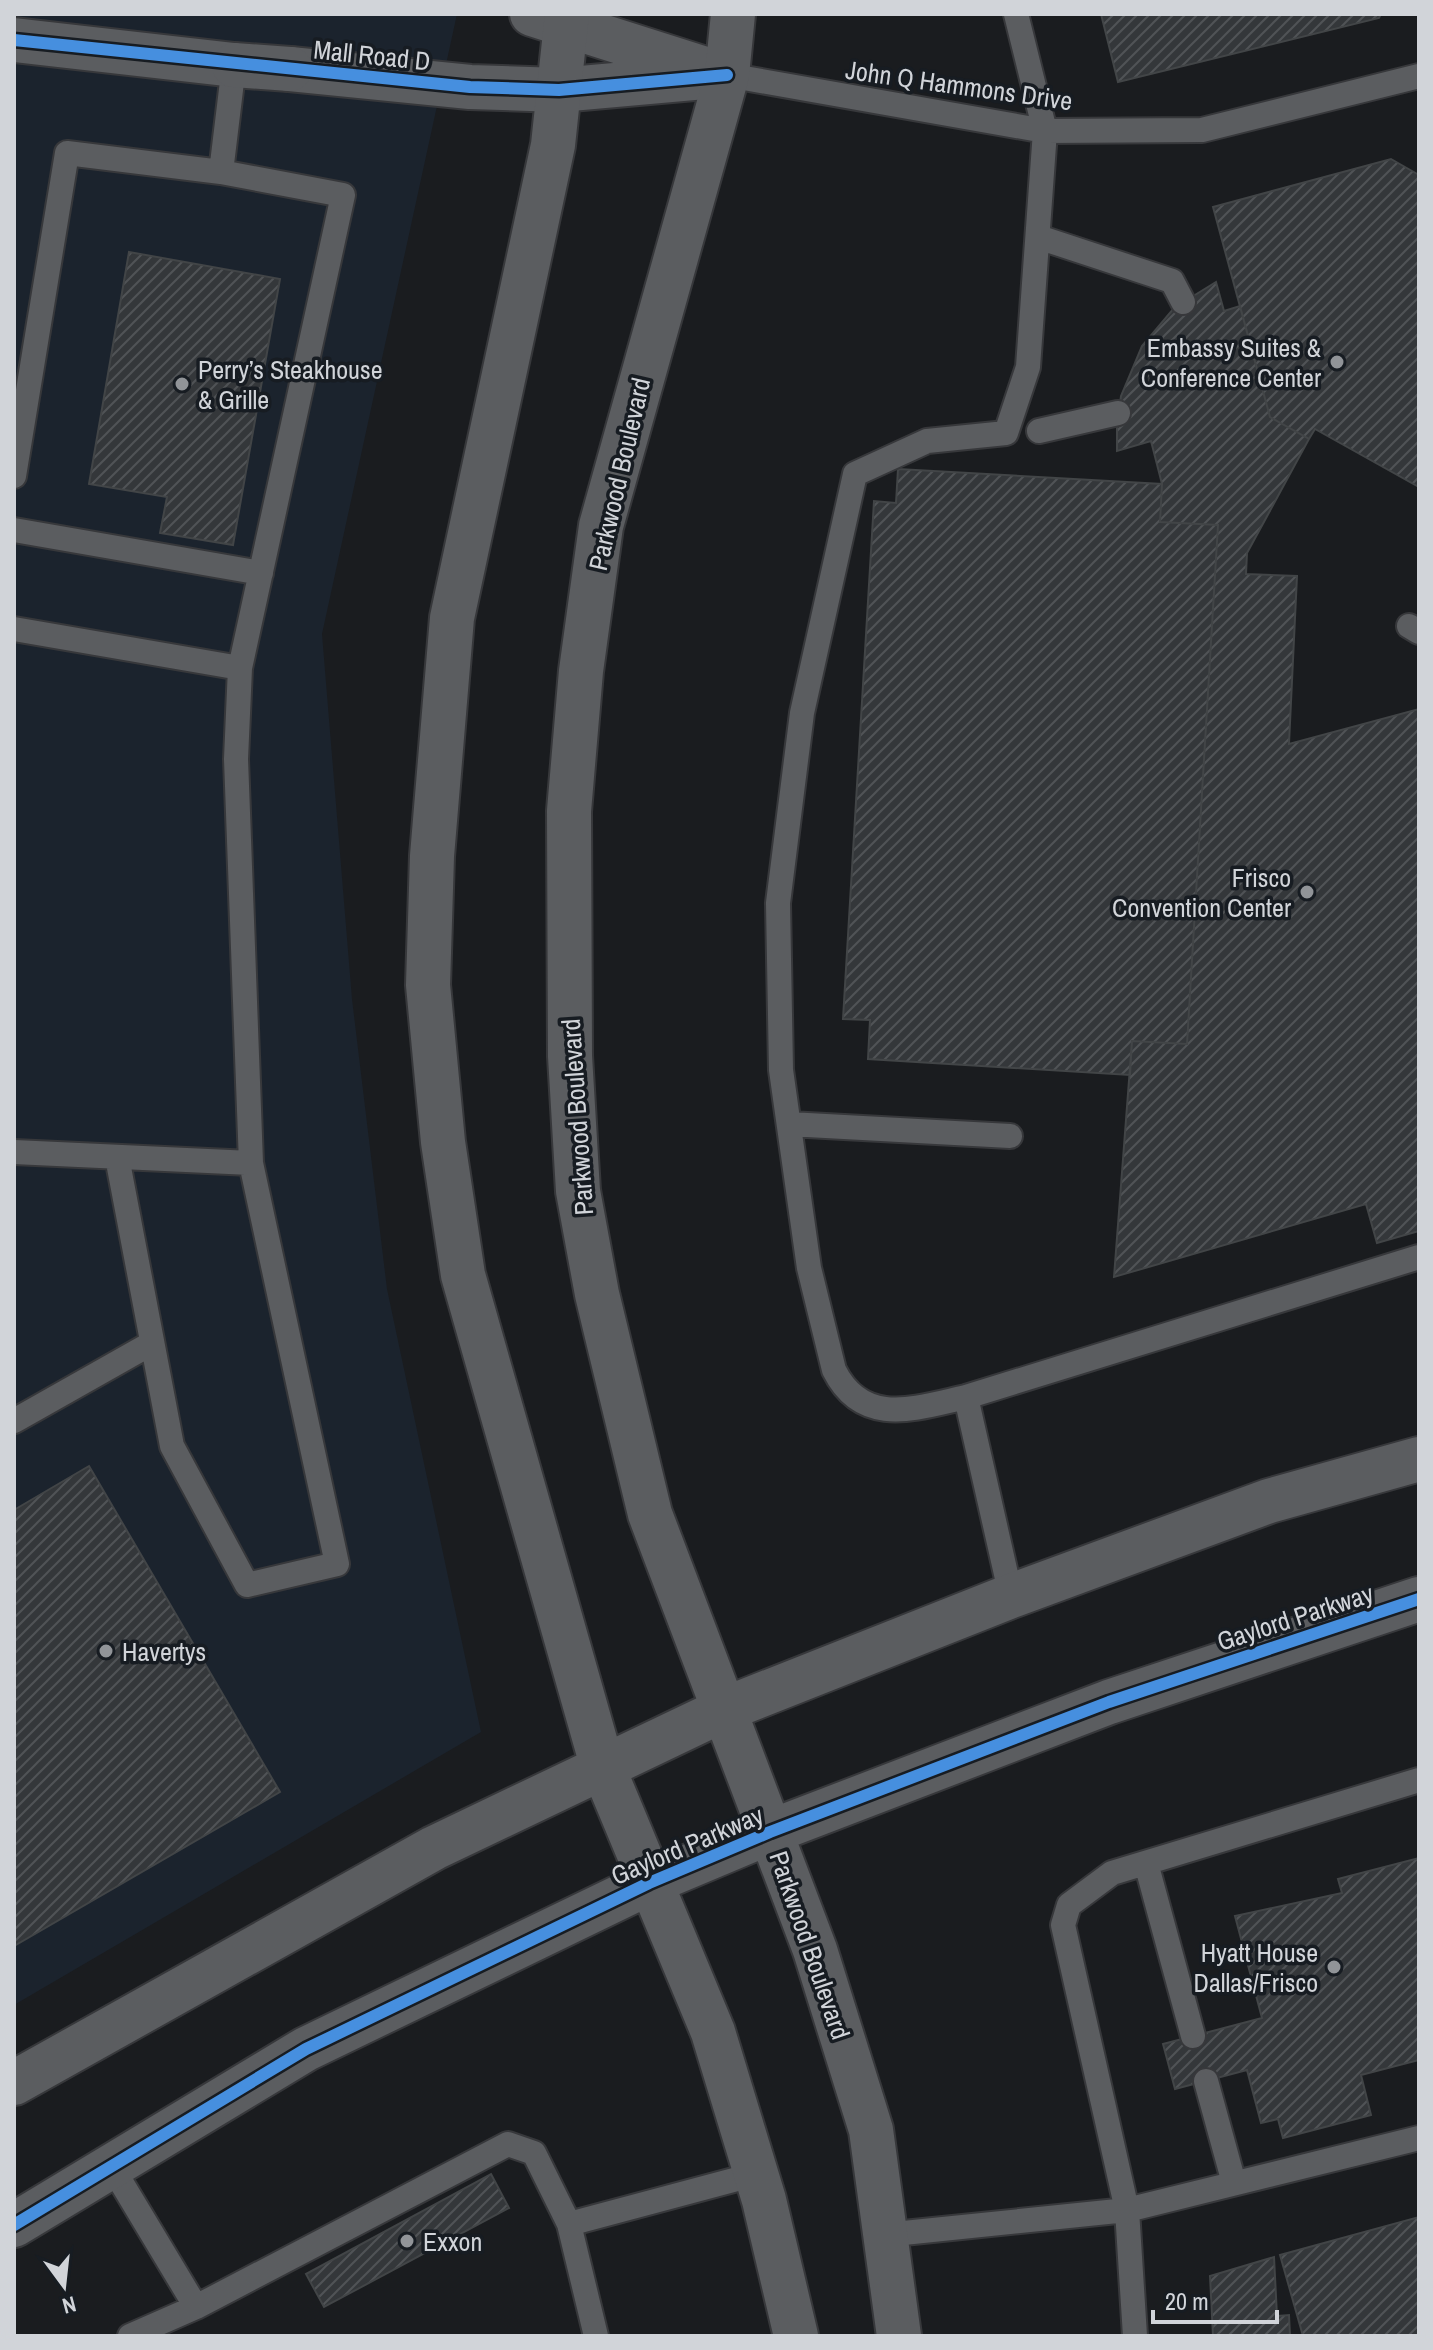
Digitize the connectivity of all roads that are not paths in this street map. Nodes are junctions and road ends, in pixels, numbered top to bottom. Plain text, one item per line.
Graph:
1 (733, 14) edge
2 (1016, 14) edge
3 (555, 18) edge
4 (14, 40) edge
5 (234, 65) junction
6 (727, 75) junction
7 (1419, 76) edge
8 (559, 90) junction
9 (1045, 131) junction
10 (221, 172) junction
11 (1038, 237) junction
12 (1183, 302) dead end
13 (1118, 413) dead end
14 (18, 420) edge
15 (1039, 431) dead end
16 (14, 476) edge
17 (14, 530) edge
18 (261, 573) junction
19 (14, 629) edge
20 (240, 668) junction
21 (789, 1124) junction
22 (1010, 1136) dead end
23 (14, 1152) edge
24 (117, 1157) junction
25 (251, 1163) junction
26 (1419, 1257) edge
27 (152, 1343) junction
28 (966, 1397) junction
29 (14, 1421) edge
30 (1419, 1459) edge
31 (1419, 1565) edge
32 (1011, 1596) junction
33 (1419, 1599) edge
34 (1344, 1624) junction
35 (723, 1710) junction
36 (602, 1765) junction
37 (1419, 1780) edge
38 (770, 1832) junction
39 (1146, 1863) junction
40 (649, 1883) junction
41 (1193, 2036) dead end
42 (1206, 2081) dead end
43 (14, 2083) edge
44 (1419, 2138) edge
45 (112, 2167) junction
46 (756, 2174) junction
47 (1234, 2183) junction
48 (1127, 2210) junction
49 (569, 2224) junction
50 (14, 2225) edge
51 (884, 2235) junction
52 (196, 2307) junction
53 (130, 2336) edge
54 (596, 2336) edge
55 (796, 2336) edge
56 (899, 2336) edge
57 (1135, 2336) edge

1 - 6 main road, Parkwood Boulevard
2 - 9 lane
3 - 6 main road
3 - 8 main road
4 - 5 main road, Mall Road D
5 - 8 main road, Mall Road D
5 - 10 lane
6 - 8 main road, Mall Road D
6 - 9 lane, John Q Hammons Drive
6 - 35 main road, Parkwood Boulevard
7 - 9 lane, John Q Hammons Drive
8 - 36 main road
9 - 11 lane
10 - 14 lane
10 - 18 lane
11 - 12 lane
11 - 21 lane
13 - 15 lane
14 - 16 lane
17 - 18 lane
18 - 20 lane
19 - 20 lane
20 - 25 lane
21 - 22 lane
21 - 28 lane
23 - 24 lane
24 - 25 lane
24 - 27 lane
25 - 27 lane
26 - 28 lane
27 - 29 lane
28 - 32 lane
30 - 32 main road
31 - 34 main road
32 - 35 main road
33 - 34 main road, Gaylord Parkway
34 - 38 main road, Gaylord Parkway
35 - 36 main road
35 - 38 main road, Parkwood Boulevard
36 - 40 main road
36 - 43 main road
37 - 39 lane
38 - 40 main road, Gaylord Parkway
38 - 51 main road, Parkwood Boulevard
39 - 41 lane
39 - 48 lane
40 - 45 main road, Gaylord Parkway
40 - 46 main road
42 - 47 lane
44 - 47 lane
45 - 50 main road, Gaylord Parkway
45 - 52 lane
46 - 49 lane
46 - 55 main road
47 - 48 lane
48 - 51 lane
48 - 57 lane
49 - 52 lane
49 - 54 lane
51 - 56 main road, Parkwood Boulevard
52 - 53 lane

